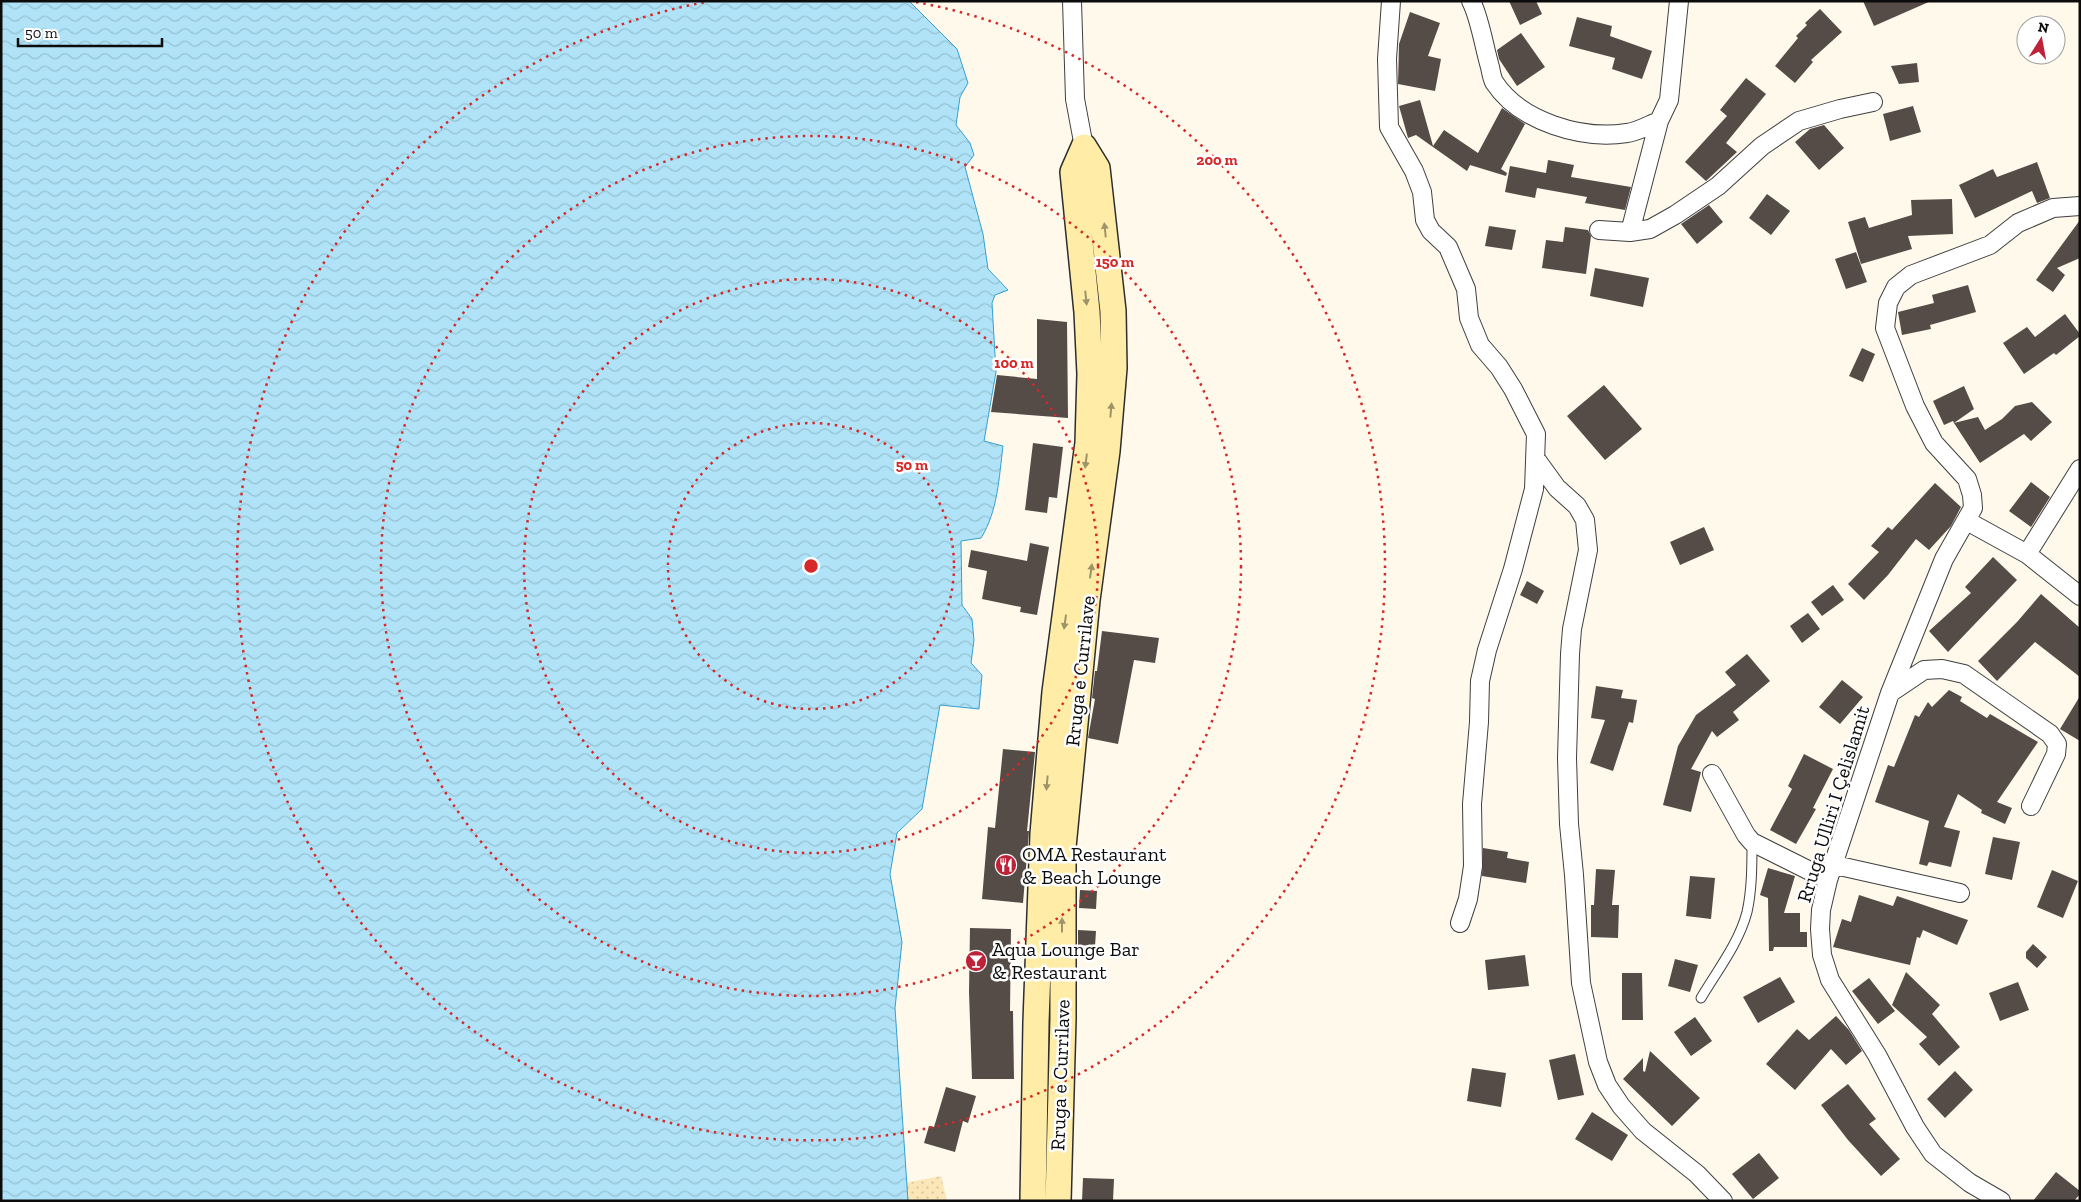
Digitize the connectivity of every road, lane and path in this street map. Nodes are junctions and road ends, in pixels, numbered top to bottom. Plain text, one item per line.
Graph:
1 (1072, 1) edge
2 (1391, 1) edge
3 (1471, 1) edge
4 (1679, 1) edge
5 (1873, 102) dead end
6 (1659, 121) junction
7 (1084, 147) junction
8 (2080, 206) edge
9 (1599, 230) dead end
10 (1630, 232) junction
11 (1536, 459) junction
12 (2080, 469) edge
13 (1967, 521) junction
14 (2027, 554) junction
15 (2080, 596) edge
16 (1890, 693) junction
17 (1712, 774) dead end
18 (2032, 806) dead end
19 (1752, 842) junction
20 (1831, 872) junction
21 (1960, 893) dead end
22 (1460, 923) dead end
23 (1701, 998) dead end
24 (1033, 1201) edge
25 (1058, 1201) edge
26 (1723, 1201) edge
27 (2001, 1201) edge

1 - 7 street, Rruga e Currilave
2 - 11 street
3 - 6 street
4 - 6 street
5 - 10 street
6 - 10 street
7 -> 24 main road, Rruga e Currilave
25 -> 7 main road, Rruga e Currilave
8 - 13 street, Rruga Ulliri I Çelislamit
9 - 10 street
11 - 22 street
11 - 26 street
12 - 14 street
13 - 14 street
13 - 16 street, Rruga Ulliri I Çelislamit
14 - 15 street
16 - 18 street
16 - 20 street, Rruga Ulliri I Çelislamit
17 - 19 street
19 - 20 street
19 - 23 lane
20 - 21 street
20 - 27 street, Rruga Ulliri I Çelislamit

